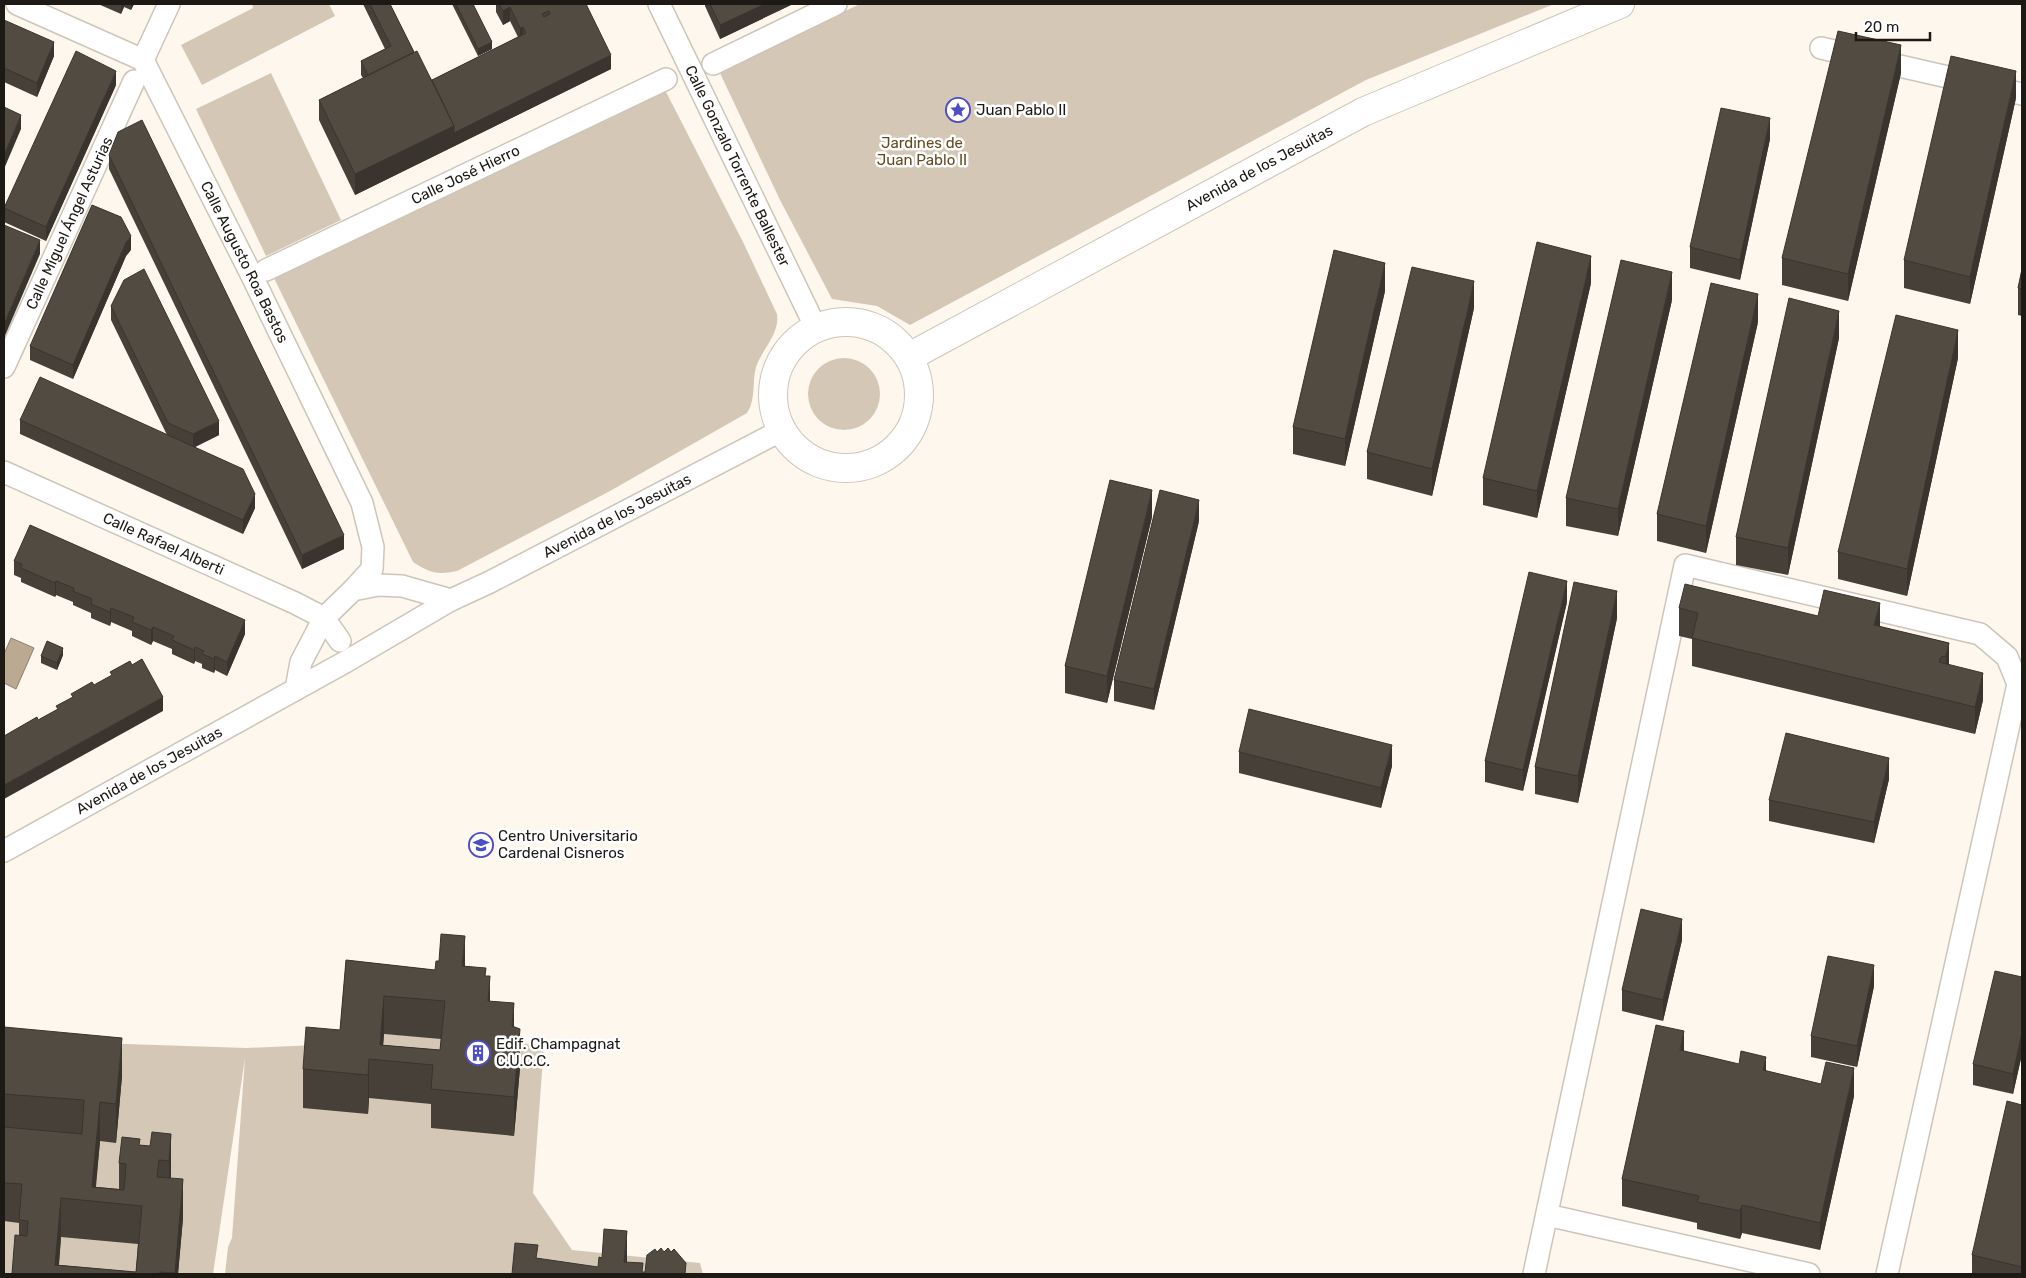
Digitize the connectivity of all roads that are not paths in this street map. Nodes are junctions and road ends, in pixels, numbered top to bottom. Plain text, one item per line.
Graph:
1 (17, 4) edge
2 (169, 4) edge
3 (659, 4) edge
4 (836, 4) edge
5 (1620, 4) edge
6 (1821, 48) dead end
7 (144, 60) junction
8 (713, 64) dead end
9 (666, 80) dead end
10 (134, 82) dead end
11 (2022, 94) edge
12 (266, 270) dead end
13 (816, 328) junction
14 (909, 357) junction
15 (4, 367) edge
16 (782, 430) junction
17 (4, 472) edge
18 (353, 590) junction
19 (451, 600) junction
20 (330, 611) junction
21 (347, 661) junction
22 (296, 689) junction
23 (4, 852) edge
24 (1547, 1215) junction
25 (1534, 1274) edge
26 (1809, 1274) edge
27 (1887, 1274) edge

1 - 7 street
2 - 7 street
3 - 13 street, Calle Gonzalo Torrente Ballester
4 - 8 street
5 - 14 street, Avenida de los Jesuitas
6 - 11 street
7 - 18 street, Calle Augusto Roa Bastos
9 - 12 street, Calle José Hierro
10 - 15 street, Calle Miguel Ángel Asturias
13 - 14 street
13 - 16 street
14 - 16 street
16 - 19 street, Avenida de los Jesuitas
17 - 20 street, Calle Rafael Alberti
18 - 19 street
18 - 20 street
19 - 21 street, Avenida de los Jesuitas
20 - 21 street
20 - 22 street
21 - 22 street, Avenida de los Jesuitas
22 - 23 street, Avenida de los Jesuitas
24 - 25 street
24 - 26 street
24 - 27 street

